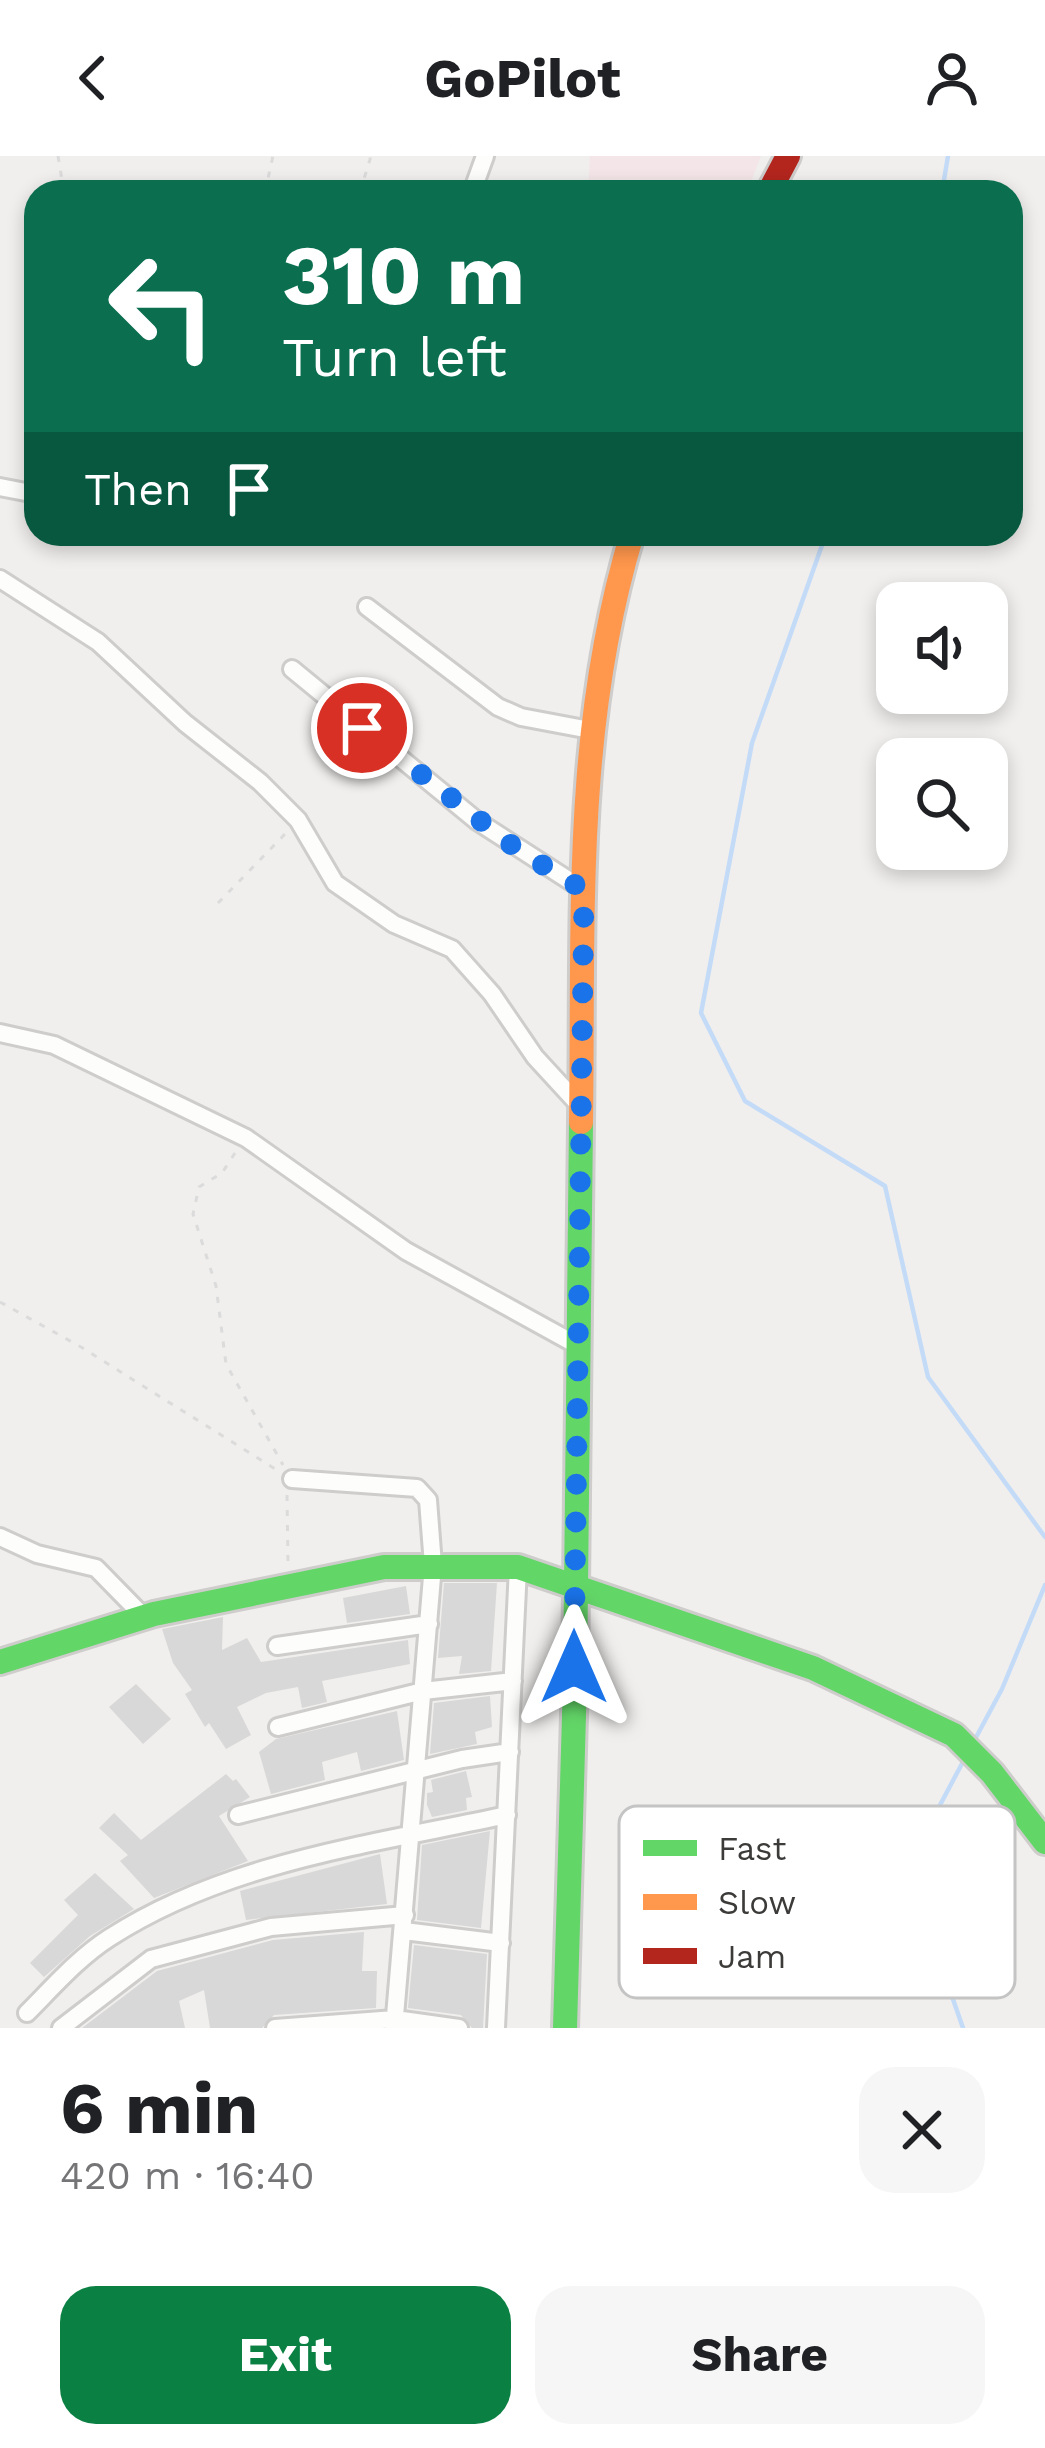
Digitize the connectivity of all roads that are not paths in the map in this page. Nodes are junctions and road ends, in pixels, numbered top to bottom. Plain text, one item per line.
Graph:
1 (628, 546) edge
2 (0, 579) edge
3 (367, 607) dead end
4 (292, 669) dead end
5 (590, 730) junction
6 (584, 890) junction
7 (0, 1033) edge
8 (581, 1107) junction
9 (575, 1344) junction
10 (292, 1479) road end
11 (0, 1537) edge
12 (433, 1565) junction
13 (518, 1567) junction
14 (573, 1583) junction
15 (144, 1617) junction
16 (428, 1624) junction
17 (277, 1646) dead end
18 (0, 1662) edge
19 (513, 1681) junction
20 (423, 1691) junction
21 (278, 1726) dead end
22 (510, 1752) junction
23 (418, 1769) junction
24 (238, 1815) dead end
25 (507, 1815) junction
26 (411, 1836) junction
27 (1045, 1842) edge
28 (405, 1923) junction
29 (501, 1943) junction
30 (27, 2013) dead end
31 (394, 2024) edge
32 (61, 2028) edge
33 (275, 2028) edge
34 (458, 2028) edge
35 (496, 2028) edge
36 (565, 2028) edge

1 - 5 street
2 - 8 street
3 - 5 street
4 - 6 street
5 - 6 street
6 - 8 street
7 - 9 street
8 - 9 street
9 - 14 street
10 - 12 street
11 - 15 street
12 - 13 street
12 - 15 street
12 - 16 street
13 - 14 street
13 - 19 street
14 - 27 street
14 - 36 street
15 - 18 street
16 - 17 street
16 - 20 street
19 - 20 street
19 - 22 street
20 - 21 street
20 - 23 street
22 - 23 street
22 - 25 street
23 - 24 street
23 - 26 street
25 - 26 street
25 - 29 street
26 - 28 street
26 - 30 street
28 - 29 street
28 - 31 street
28 - 32 street
29 - 35 street
31 - 33 street
31 - 34 street

